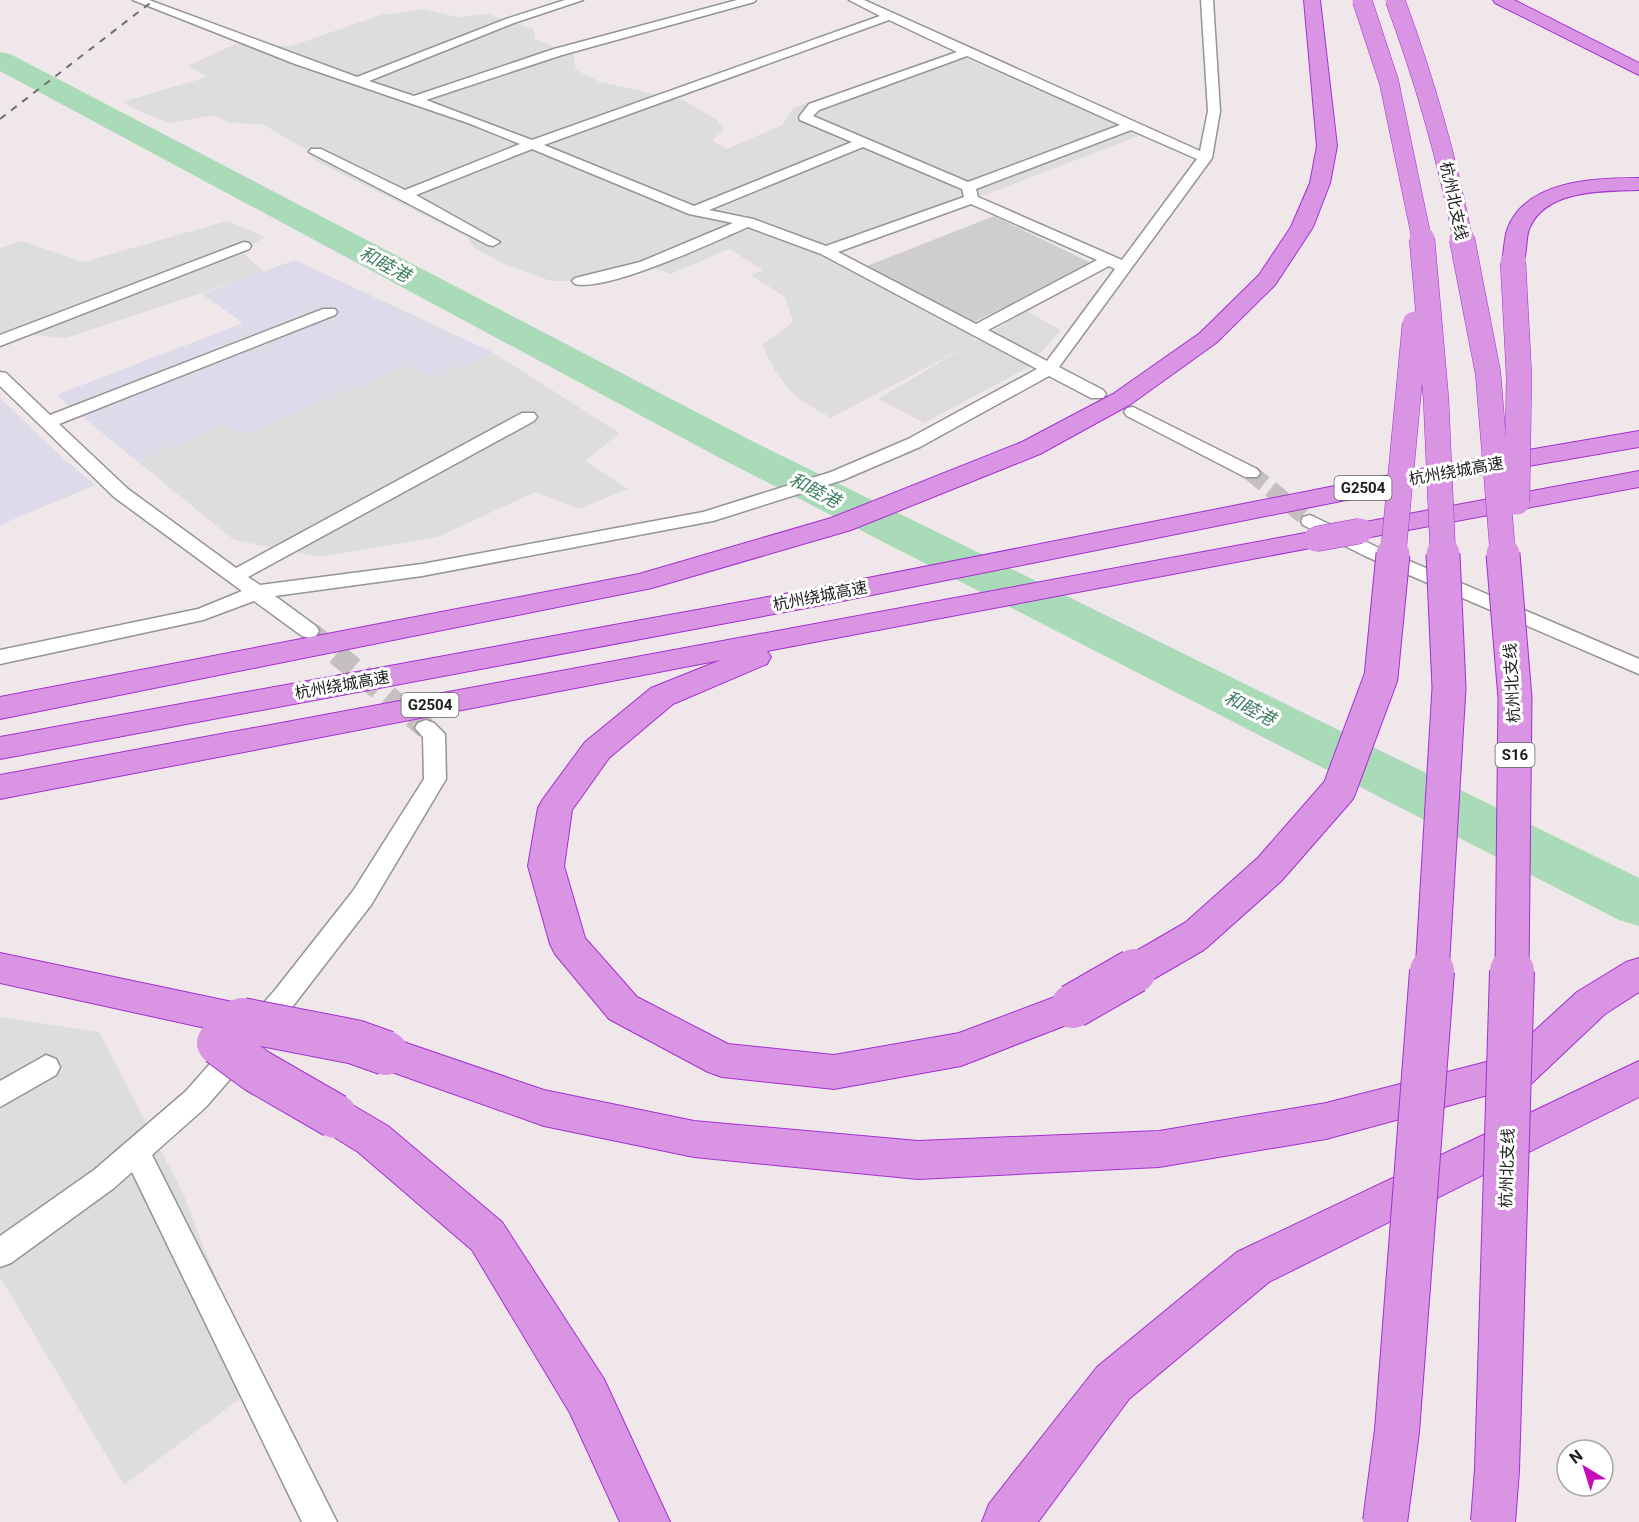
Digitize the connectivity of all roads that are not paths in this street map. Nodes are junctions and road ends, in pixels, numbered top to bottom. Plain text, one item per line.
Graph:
1 (138, 0) edge
2 (577, 0) edge
3 (750, 0) edge
4 (855, 0) edge
5 (1208, 0) edge
6 (1312, 0) edge
7 (1362, 0) edge
8 (1395, 0) edge
9 (1502, 0) edge
10 (890, 16) junction
11 (1530, 16) junction
12 (967, 52) junction
13 (1639, 60) edge
14 (1639, 70) edge
15 (357, 81) junction
16 (414, 100) junction
17 (1132, 125) junction
18 (863, 142) junction
19 (533, 144) junction
20 (316, 152) dead end
21 (1205, 158) junction
22 (1639, 184) edge
23 (970, 193) junction
24 (405, 195) junction
25 (694, 210) junction
26 (748, 222) junction
27 (493, 242) dead end
28 (244, 246) dead end
29 (1424, 248) junction
30 (826, 251) junction
31 (1109, 260) junction
32 (1124, 267) junction
33 (580, 281) dead end
34 (329, 312) dead end
35 (975, 332) junction
36 (0, 341) edge
37 (1049, 369) junction
38 (0, 377) edge
39 (1097, 394) dead end
40 (1133, 412) dead end
41 (528, 417) dead end
42 (48, 423) junction
43 (1639, 428) edge
44 (1639, 439) edge
45 (1572, 450) junction
46 (1251, 473) tunnel mouth
47 (1639, 479) edge
48 (1313, 530) junction
49 (235, 576) junction
50 (258, 592) junction
51 (818, 614) junction
52 (309, 631) tunnel mouth
53 (0, 657) edge
54 (1639, 667) edge
55 (1515, 698) junction
56 (0, 708) edge
57 (426, 728) tunnel mouth
58 (0, 748) edge
59 (0, 788) edge
60 (0, 968) edge
61 (1639, 973) edge
62 (230, 1032) junction
63 (46, 1067) dead end
64 (1639, 1078) edge
65 (0, 1095) edge
66 (136, 1151) junction
67 (0, 1253) edge
68 (320, 1522) edge
69 (645, 1522) edge
70 (1007, 1522) edge
71 (1385, 1522) edge
72 (1493, 1522) edge

1 - 15 street
2 - 15 street
3 - 16 street
4 - 10 street
5 - 21 street
6 - 56 highway
7 - 29 highway, bridge
8 - 55 highway, 杭州北支线 / S16, bridge
9 - 11 highway
10 - 12 street
10 - 19 street
11 - 13 highway
11 - 14 highway
12 - 17 street
12 - 18 street
15 - 16 street
16 - 19 street
17 - 21 street
17 - 23 street
18 - 23 street
18 - 25 street
19 - 24 street
19 - 25 street
20 - 24 street
21 - 32 street
22 - 55 highway, bridge
23 - 30 street
23 - 31 street
24 - 27 street
25 - 26 street
26 - 30 street
26 - 33 street
28 - 36 street
29 - 51 highway, bridge
29 - 71 highway, bridge
30 - 35 street
31 - 32 street
31 - 35 street
32 - 37 street
34 - 42 street
35 - 37 street
37 - 39 street
37 - 50 street
38 - 42 street
40 - 46 street
41 - 49 street
42 - 49 street
43 - 45 highway
44 - 45 highway, 杭州绕城高速 / G2504
45 - 51 highway, 杭州绕城高速 / G2504
47 - 48 highway, 杭州绕城高速 / G2504, bridge
48 - 51 highway, 杭州绕城高速 / G2504
48 - 54 street
49 - 50 street
50 - 52 street
50 - 53 street
51 - 58 highway, 杭州绕城高速 / G2504
51 - 59 highway, 杭州绕城高速 / G2504
55 - 72 highway, 杭州北支线 / S16, bridge
57 - 66 street
60 - 62 highway
61 - 62 highway, bridge
62 - 69 highway, bridge
63 - 65 street
64 - 70 highway
66 - 67 street
66 - 68 street

